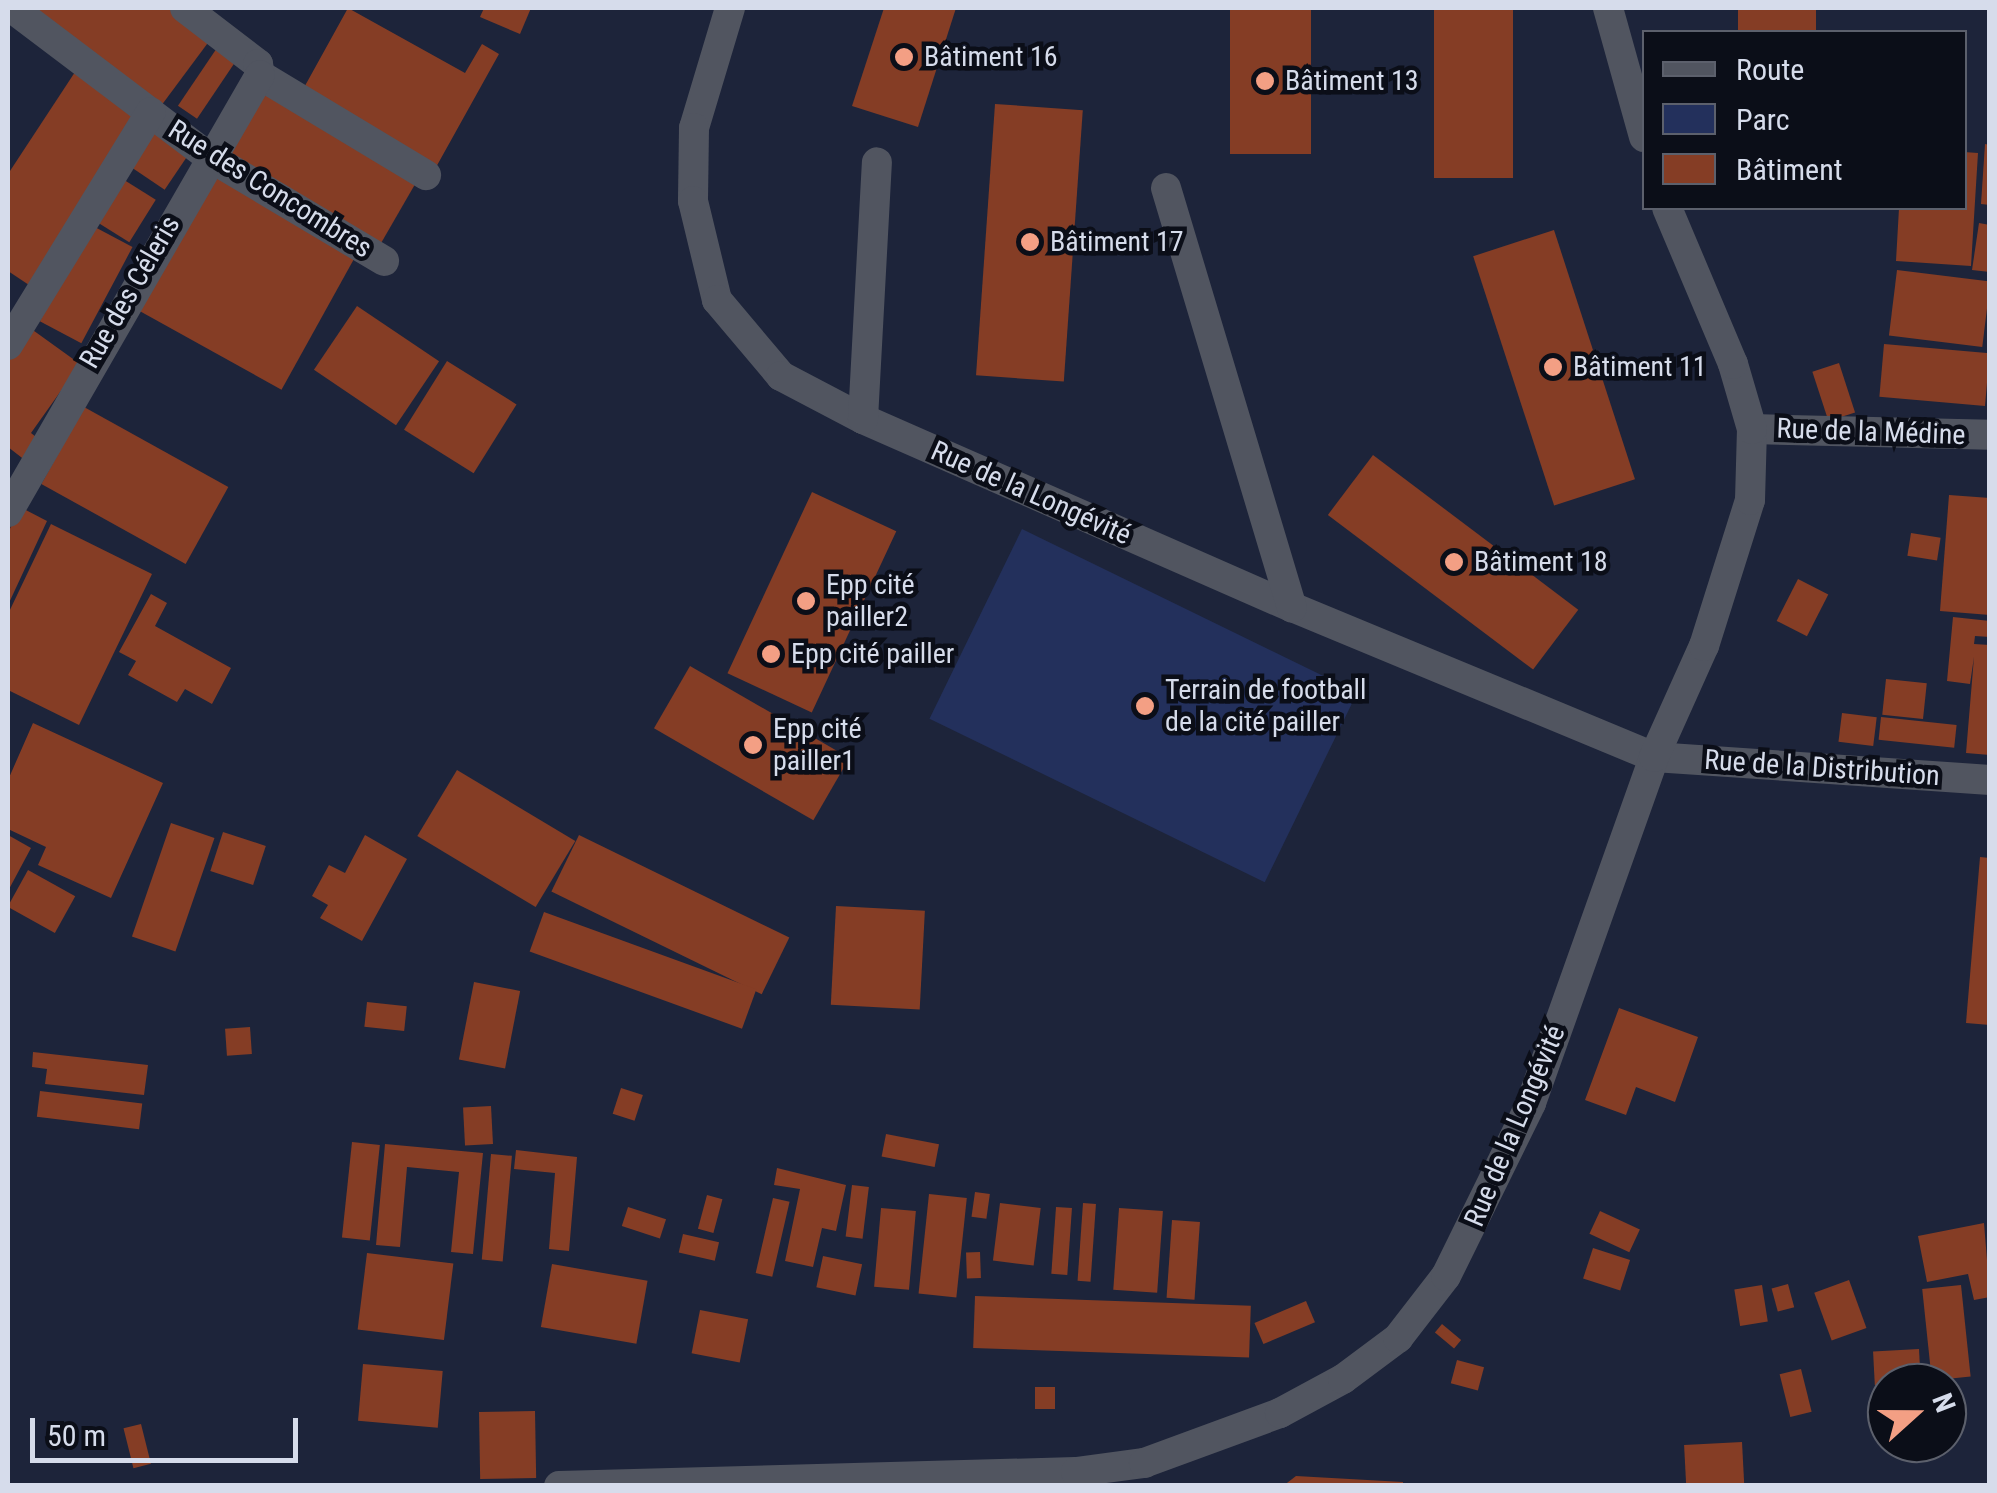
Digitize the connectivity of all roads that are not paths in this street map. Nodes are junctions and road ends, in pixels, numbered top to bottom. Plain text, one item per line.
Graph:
1 (12, 8) edge
2 (185, 8) edge
3 (730, 8) edge
4 (1608, 8) edge
5 (260, 75) junction
6 (151, 112) junction
7 (1642, 130) edge
8 (208, 156) junction
9 (878, 162) dead end
10 (426, 175) dead end
11 (1166, 188) dead end
12 (1668, 210) edge
13 (384, 261) dead end
14 (8, 344) edge
15 (863, 420) junction
16 (1752, 429) junction
17 (1990, 435) edge
18 (8, 512) edge
19 (1292, 607) junction
20 (1654, 757) junction
21 (1990, 780) edge
22 (559, 1486) edge

1 - 6 street, Rue des Concombres
2 - 5 street
3 - 15 street, Rue de la Longévité
4 - 7 street
5 - 8 street, Rue des Céleris
5 - 10 street
6 - 8 street, Rue des Concombres
6 - 14 street
8 - 13 street, Rue des Concombres
8 - 18 street, Rue des Céleris
9 - 15 street
11 - 19 street
12 - 16 street, Rue de la Longévité
15 - 19 street, Rue de la Longévité
16 - 17 street, Rue de la Médine
16 - 20 street, Rue de la Longévité
19 - 20 street, Rue de la Longévité
20 - 21 street, Rue de la Distribution
20 - 22 street, Rue de la Longévité

